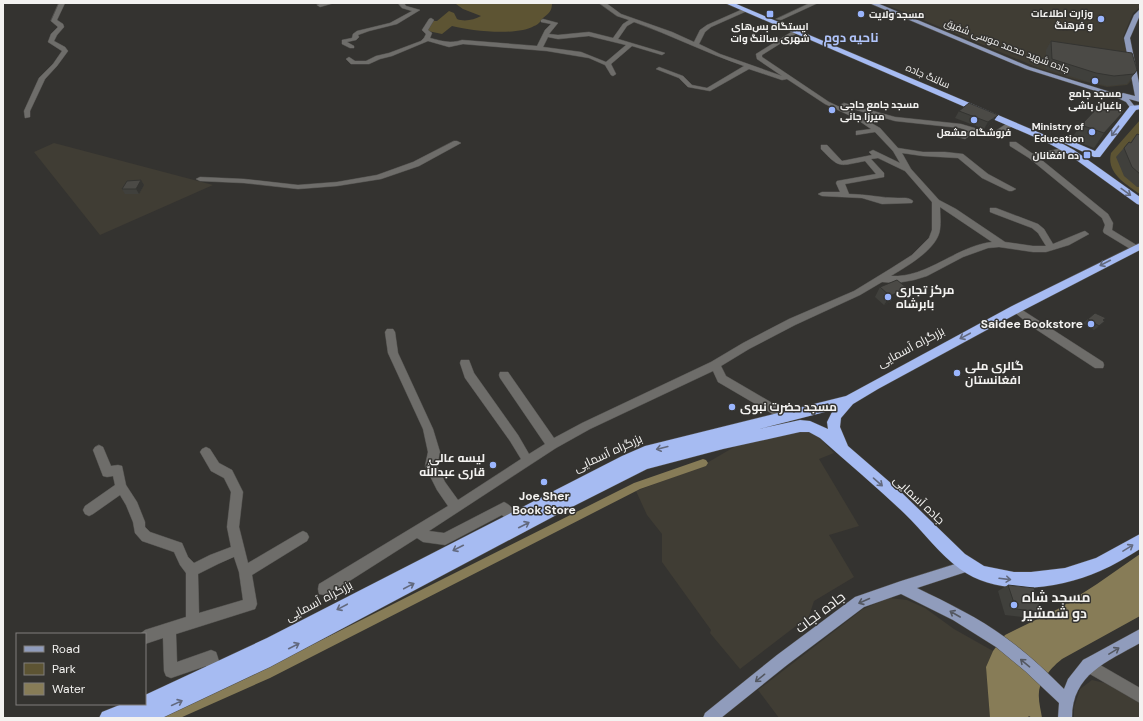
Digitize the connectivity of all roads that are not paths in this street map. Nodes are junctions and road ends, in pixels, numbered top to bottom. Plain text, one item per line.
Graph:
1 (62, 3) edge
2 (331, 3) edge
3 (401, 3) edge
4 (602, 3) edge
5 (728, 3) edge
6 (815, 3) edge
7 (872, 3) edge
8 (879, 3) edge
9 (320, 5) dead end
10 (743, 7) edge
11 (1140, 11) edge
12 (779, 19) junction
13 (431, 20) dead end
14 (633, 20) junction
15 (543, 21) dead end
16 (795, 32) junction
17 (547, 35) junction
18 (428, 39) junction
19 (615, 39) junction
20 (631, 44) junction
21 (696, 44) junction
22 (352, 47) dead end
23 (540, 48) junction
24 (662, 53) dead end
25 (349, 59) dead end
26 (607, 64) junction
27 (749, 66) junction
28 (659, 68) dead end
29 (613, 74) dead end
30 (794, 80) junction
31 (823, 99) junction
32 (1138, 104) edge
33 (27, 117) dead end
34 (1011, 123) junction
35 (877, 130) junction
36 (974, 130) junction
37 (859, 133) dead end
38 (951, 134) dead end
39 (457, 143) dead end
40 (1013, 144) dead end
41 (824, 147) dead end
42 (1066, 149) junction
43 (896, 150) junction
44 (1096, 155) junction
45 (1032, 156) junction
46 (867, 159) junction
47 (908, 170) junction
48 (200, 180) dead end
49 (1112, 182) junction
50 (1012, 189) dead end
51 (822, 194) dead end
52 (845, 194) junction
53 (909, 201) dead end
54 (936, 202) junction
55 (1140, 202) edge
56 (993, 210) dead end
57 (1085, 234) dead end
58 (1001, 243) junction
59 (1051, 247) junction
60 (1137, 247) edge
61 (1033, 250) junction
62 (1039, 258) dead end
63 (882, 279) junction
64 (1016, 309) junction
65 (390, 332) dead end
66 (465, 363) dead end
67 (715, 365) junction
68 (1100, 365) dead end
69 (504, 375) dead end
70 (849, 400) junction
71 (787, 417) junction
72 (552, 445) junction
73 (99, 450) dead end
74 (206, 452) dead end
75 (849, 456) junction
76 (527, 460) junction
77 (121, 487) junction
78 (456, 508) junction
79 (89, 510) dead end
80 (513, 518) junction
81 (418, 530) junction
82 (294, 540) dead end
83 (1140, 541) edge
84 (238, 550) junction
85 (968, 566) junction
86 (192, 571) junction
87 (245, 572) junction
88 (900, 587) junction
89 (324, 589) dead end
90 (193, 621) junction
91 (169, 629) junction
92 (1140, 636) edge
93 (146, 637) edge
94 (1088, 665) junction
95 (214, 673) junction
96 (1140, 696) edge
97 (1067, 701) junction
98 (146, 704) edge
99 (142, 705) edge
100 (108, 718) edge
101 (141, 718) edge
102 (710, 718) edge
103 (1065, 718) edge

1 - 33 street
2 - 9 street
3 - 22 street
4 - 14 street
5 - 10 highway, سالنگ جاده
6 - 12 street
7 - 32 main road, جاده شهید محمد موسی شفیق
8 - 32 main road, جاده شهید محمد موسی شفیق
10 - 12 highway, سالنگ جاده
10 - 16 highway, سالنگ جاده
10 - 21 street
11 - 32 main road
12 - 44 highway, سالنگ جاده
13 - 18 street
14 - 19 street
14 - 21 street
15 - 17 street
16 - 30 street
16 - 34 highway, سالنگ جاده
17 - 19 street
17 - 23 street
18 - 23 street
18 - 25 street
19 - 20 street
20 - 24 street
20 - 26 street
21 - 27 street
23 - 26 street
26 - 29 street
27 - 28 street
27 - 30 street
30 - 31 street
31 - 35 street
31 - 36 street
32 -> 44 highway
34 - 36 street
34 - 42 highway, سالنگ جاده
35 - 37 street
35 - 43 street
36 - 38 street
39 - 48 street
40 - 45 street
41 - 46 street
42 - 45 street
42 - 49 highway, سالنگ جاده
43 - 47 street
43 - 50 street
44 - 49 highway
45 - 60 street
46 - 47 street
46 - 52 street
47 - 54 street
49 -> 55 highway, سالنگ جاده
51 - 52 street
52 - 53 street
54 - 58 street
54 - 63 street
56 - 59 street
57 - 59 street
58 - 61 street
58 - 63 street
59 - 61 street
60 -> 64 highway, بزرگراه آسمایی
61 - 62 street
63 - 67 street
64 - 68 street
64 -> 70 highway, بزرگراه آسمایی
65 - 78 street
66 - 76 street
67 - 71 street
67 - 72 street
69 - 72 street
70 - 71 highway, بزرگراه آسمایی
70 - 75 highway
71 -> 80 highway, بزرگراه آسمایی
72 - 76 street
73 - 77 street
74 - 84 street
75 -> 85 highway, جاده آسمایی
101 -> 75 highway
76 - 78 street
77 - 79 street
77 - 86 street
78 - 81 street
80 - 81 street
80 -> 95 highway, بزرگراه آسمایی
81 - 89 street
82 - 87 street
85 -> 83 highway
84 - 86 street
84 - 87 street
85 - 88 main road, جاده نجات
86 - 90 street
87 - 90 street
97 -> 88 main road
88 -> 102 main road, جاده نجات
90 - 91 street
91 - 93 street
91 - 95 street
94 -> 92 main road
94 - 96 street
94 - 97 main road
95 - 98 highway, بزرگراه آسمایی
97 - 103 main road
99 - 100 highway, بزرگراه آسمایی

